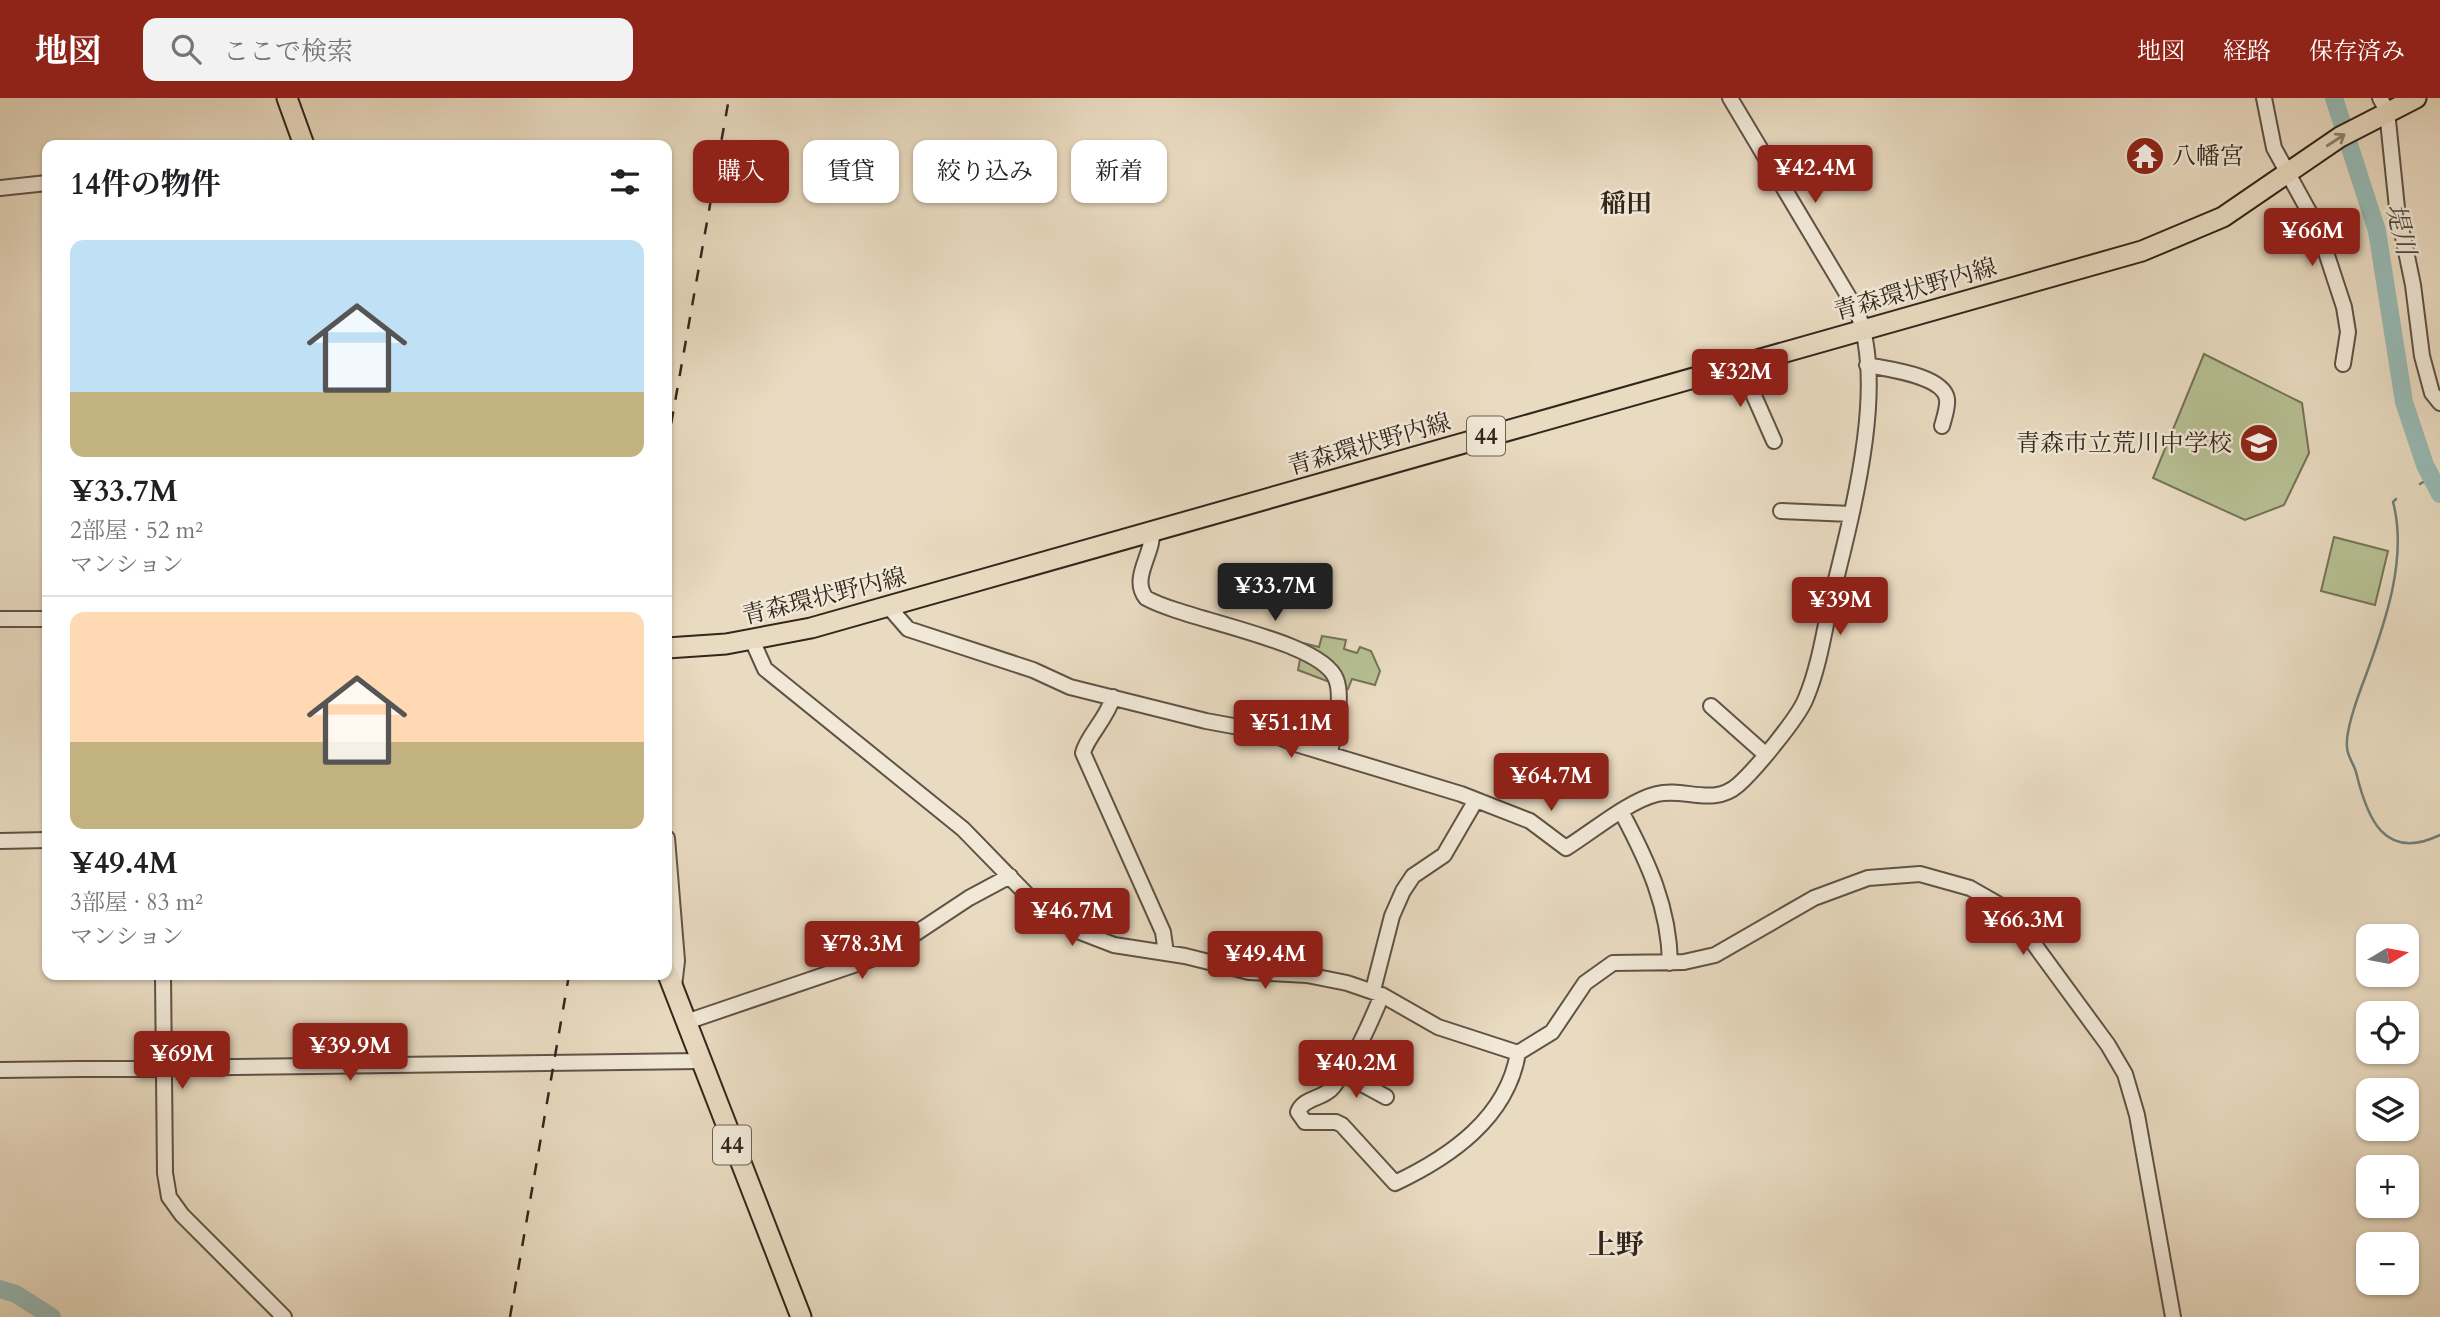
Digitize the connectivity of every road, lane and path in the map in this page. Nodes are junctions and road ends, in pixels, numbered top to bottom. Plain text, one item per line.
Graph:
1 (287, 98) edge
2 (1730, 98) edge
3 (2264, 98) edge
4 (2416, 98) edge
5 (2380, 109) edge
6 (302, 140) edge
7 (2294, 169) junction
8 (42, 184) edge
9 (0, 188) edge
10 (1863, 329) junction
11 (1740, 364) junction
12 (2343, 364) dead end
13 (1867, 365) junction
14 (2440, 402) edge
15 (1942, 426) dead end
16 (1774, 441) dead end
17 (1781, 511) dead end
18 (1851, 514) junction
19 (1152, 531) junction
20 (888, 606) junction
21 (0, 619) edge
22 (42, 619) edge
23 (752, 640) junction
24 (672, 648) edge
25 (1113, 697) junction
26 (1711, 706) dead end
27 (1330, 754) junction
28 (1765, 754) junction
29 (1476, 800) junction
30 (1622, 813) junction
31 (42, 840) edge
32 (0, 841) edge
33 (1010, 876) junction
34 (672, 899) edge
35 (1166, 953) junction
36 (1670, 963) junction
37 (672, 970) edge
38 (163, 980) edge
39 (670, 981) edge
40 (1377, 993) junction
41 (686, 1022) junction
42 (1518, 1052) junction
43 (701, 1061) junction
44 (164, 1069) junction
45 (0, 1070) edge
46 (1342, 1073) junction
47 (1386, 1097) dead end
48 (284, 1317) edge
49 (801, 1317) edge
50 (2173, 1317) edge

1 - 6 main road
2 - 10 street
3 - 7 street
4 - 5 main road, 青森環状野内線 / 44
7 -> 5 main road, 青森環状野内線 / 44
5 - 14 street
7 - 10 main road, 青森環状野内線 / 44
7 - 12 street
8 - 9 street
10 - 11 main road, 青森環状野内線 / 44
10 - 13 street
11 - 16 street
11 - 19 main road, 青森環状野内線 / 44
13 - 15 street
13 - 18 street
17 - 18 street
18 - 28 street
19 - 20 main road, 青森環状野内線 / 44
19 - 27 street
20 - 23 main road, 青森環状野内線 / 44
20 - 25 street
21 - 22 street
23 - 24 main road, 青森環状野内線 / 44
23 - 33 street
25 - 27 street
25 - 35 street
26 - 28 street
27 - 29 street
28 - 30 street
29 - 30 street
29 - 40 street
30 - 36 street
31 - 32 street
33 - 35 street
33 - 41 street
34 - 37 street
35 - 40 street
36 - 42 street
36 - 50 street
38 - 44 street
39 - 41 main road, 44
40 - 42 street
40 - 46 street
41 - 43 main road, 44
42 - 46 street
43 - 44 street
43 - 49 main road, 44
44 - 45 street
44 - 48 street
46 - 47 street

